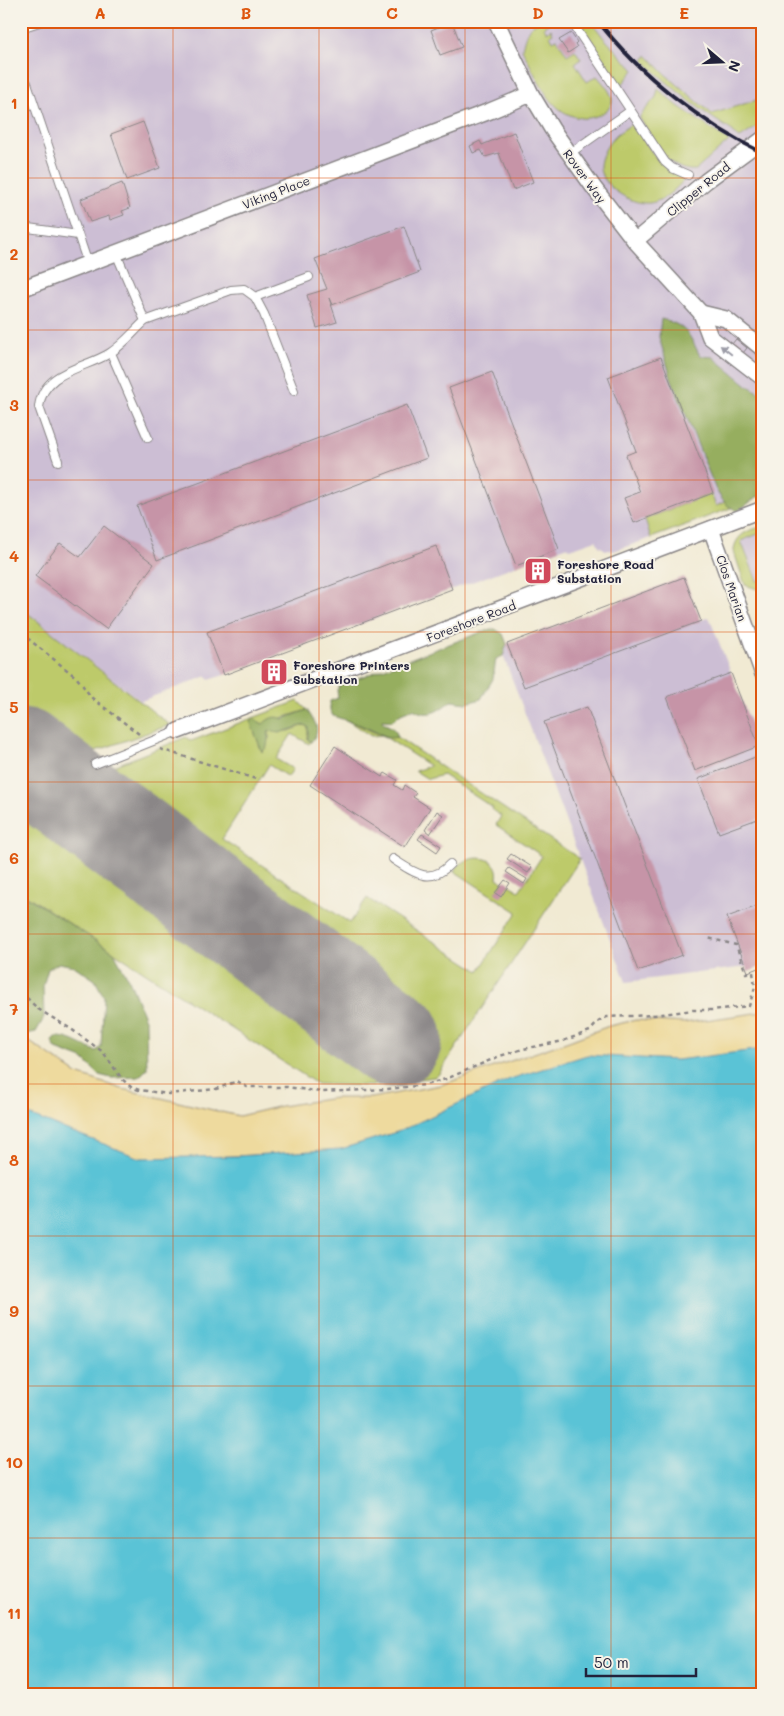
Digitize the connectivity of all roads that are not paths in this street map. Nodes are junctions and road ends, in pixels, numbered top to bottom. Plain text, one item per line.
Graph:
1 (42, 21) edge
2 (496, 21) edge
3 (571, 21) edge
4 (21, 28) edge
5 (21, 85) edge
6 (531, 94) junction
7 (630, 110) junction
8 (763, 139) edge
9 (569, 154) junction
10 (688, 175) dead end
11 (21, 227) edge
12 (78, 235) junction
13 (635, 241) junction
14 (116, 253) junction
15 (88, 264) junction
16 (309, 277) dead end
17 (21, 289) edge
18 (256, 297) junction
19 (701, 313) junction
20 (145, 321) junction
21 (763, 349) edge
22 (111, 353) junction
23 (763, 378) edge
24 (294, 392) dead end
25 (148, 438) dead end
26 (58, 461) dead end
27 (763, 509) edge
28 (711, 530) junction
29 (763, 674) edge
30 (178, 731) joint
31 (95, 764) dead end
32 (393, 859) dead end
33 (450, 864) dead end

1 - 4 lane
2 - 6 street, Rover Way
3 - 7 lane
5 - 12 lane
6 - 9 street, Rover Way
6 - 14 street, Viking Place
7 - 9 lane
7 - 10 lane
8 - 13 street, Clipper Road
9 - 13 street, Rover Way
11 - 12 lane
12 - 15 lane
13 - 19 street, Rover Way
14 - 15 street, Viking Place
14 - 20 lane
15 - 17 street, Viking Place
16 - 18 lane
18 - 20 lane
18 - 24 lane
19 - 21 street
23 -> 19 street
20 - 22 lane
22 - 25 lane
22 - 26 lane
27 - 28 street, Foreshore Road
28 - 29 street, Clos Marian
28 - 30 street, Foreshore Road
30 - 31 lane
32 - 33 lane

